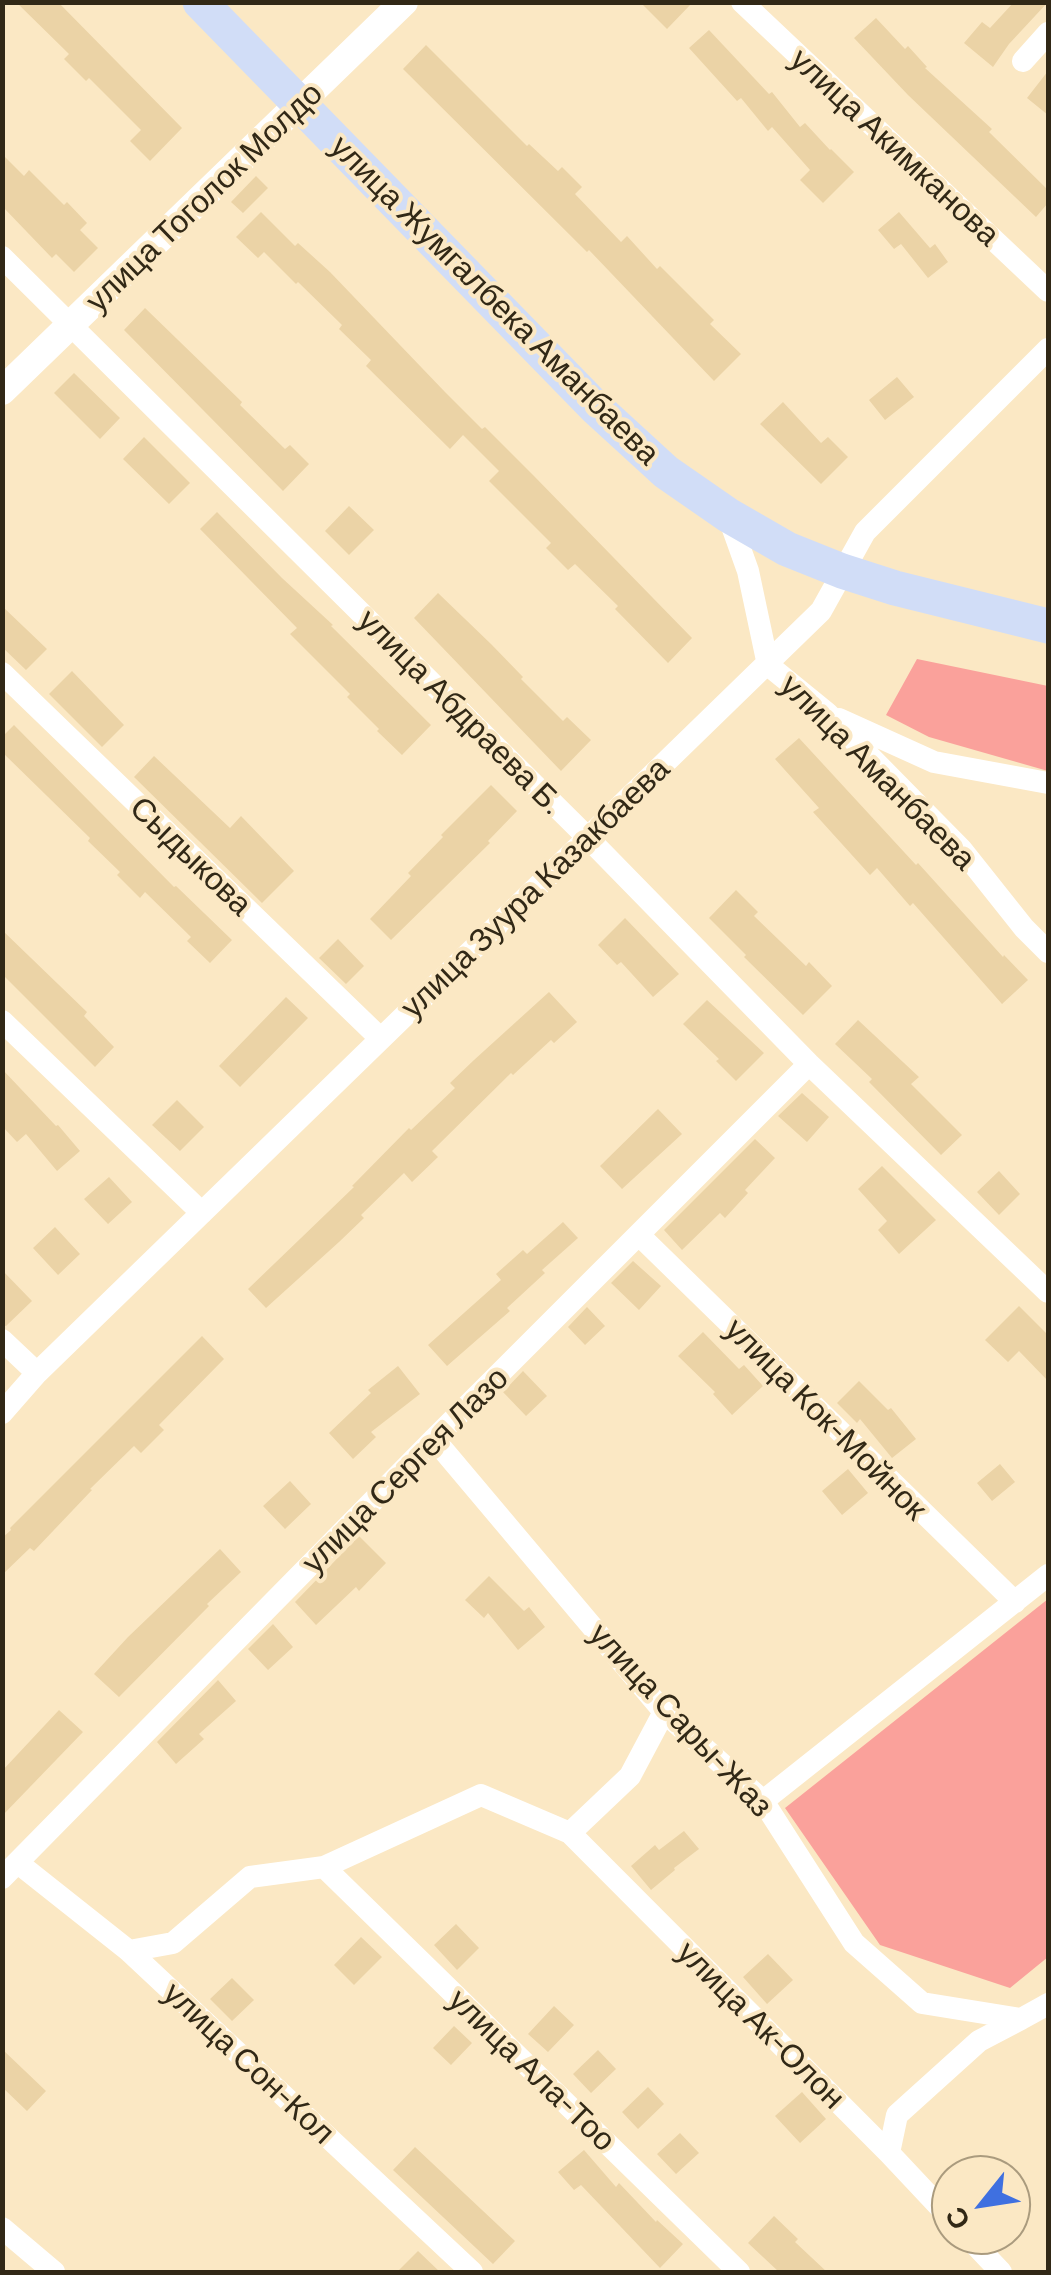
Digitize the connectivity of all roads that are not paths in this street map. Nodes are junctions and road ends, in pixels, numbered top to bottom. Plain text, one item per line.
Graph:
1 (200, 2) edge
2 (404, 2) edge
3 (742, 2) edge
4 (1048, 33) edge
5 (1023, 61) dead end
6 (301, 104) junction
7 (2, 257) edge
8 (1048, 291) edge
9 (70, 325) junction
10 (1048, 349) edge
11 (2, 391) edge
12 (728, 515) junction
13 (842, 571) junction
14 (1048, 626) edge
15 (768, 665) junction
16 (2, 673) edge
17 (827, 713) junction
18 (1048, 783) edge
19 (587, 837) junction
20 (1048, 952) edge
21 (2, 1021) edge
22 (380, 1038) junction
23 (809, 1064) junction
24 (202, 1212) junction
25 (640, 1234) junction
26 (1048, 1292) edge
27 (2, 1340) edge
28 (37, 1373) junction
29 (2, 1413) edge
30 (434, 1439) junction
31 (1048, 1575) edge
32 (1014, 1602) junction
33 (664, 1712) junction
34 (763, 1801) junction
35 (570, 1834) junction
36 (324, 1867) junction
37 (10, 1870) edge
38 (129, 1951) junction
39 (1048, 2004) edge
40 (1021, 2019) junction
41 (889, 2154) junction
42 (931, 2198) edge
43 (2, 2228) edge
44 (54, 2272) edge
45 (472, 2272) edge
46 (739, 2272) edge

1 - 6 main road, улица Жумгалбека Аманбаева
2 - 6 street, улица Тоголок Молдо
3 - 8 street, улица Акимканова
4 - 5 street
6 - 9 street, улица Тоголок Молдо
6 - 12 main road, улица Жумгалбека Аманбаева
7 - 9 street, улица Абдраева Б.
9 - 11 street, улица Тоголок Молдо
9 - 19 street, улица Абдраева Б.
10 - 13 street, улица Зуура Казакбаева
12 - 13 main road, улица Жумгалбека Аманбаева
12 - 15 street, улица Аманбаева
13 - 14 main road, улица Жумгалбека Аманбаева
13 - 15 street, улица Зуура Казакбаева
15 - 17 street, улица Аманбаева
15 - 19 street, улица Зуура Казакбаева
16 - 22 street, Сыдыкова
17 - 18 street
17 - 20 street, улица Аманбаева
19 - 22 street, улица Зуура Казакбаева
19 - 23 street, улица Абдраева Б.
21 - 24 street
22 - 24 street, улица Зуура Казакбаева
23 - 25 street, улица Сергея Лазо
23 - 26 street, улица Абдраева Б.
24 - 28 street, улица Зуура Казакбаева
25 - 30 street, улица Сергея Лазо
25 - 32 street, улица Кок-Мойнок
27 - 28 street
28 - 29 street, улица Зуура Казакбаева
30 - 33 street, улица Сары-Жаз
30 - 37 street, улица Сергея Лазо
31 - 32 street
32 - 34 street
33 - 34 street, улица Сары-Жаз
33 - 35 street
34 - 40 street, улица Сары-Жаз
35 - 36 street
35 - 41 street, улица Ак-Олон
36 - 38 street
36 - 46 street, улица Ала-Тоо
37 - 38 street, улица Сон-Кол
38 - 45 street, улица Сон-Кол
39 - 40 street
40 - 41 street
41 - 42 street, улица Ак-Олон
43 - 44 street

